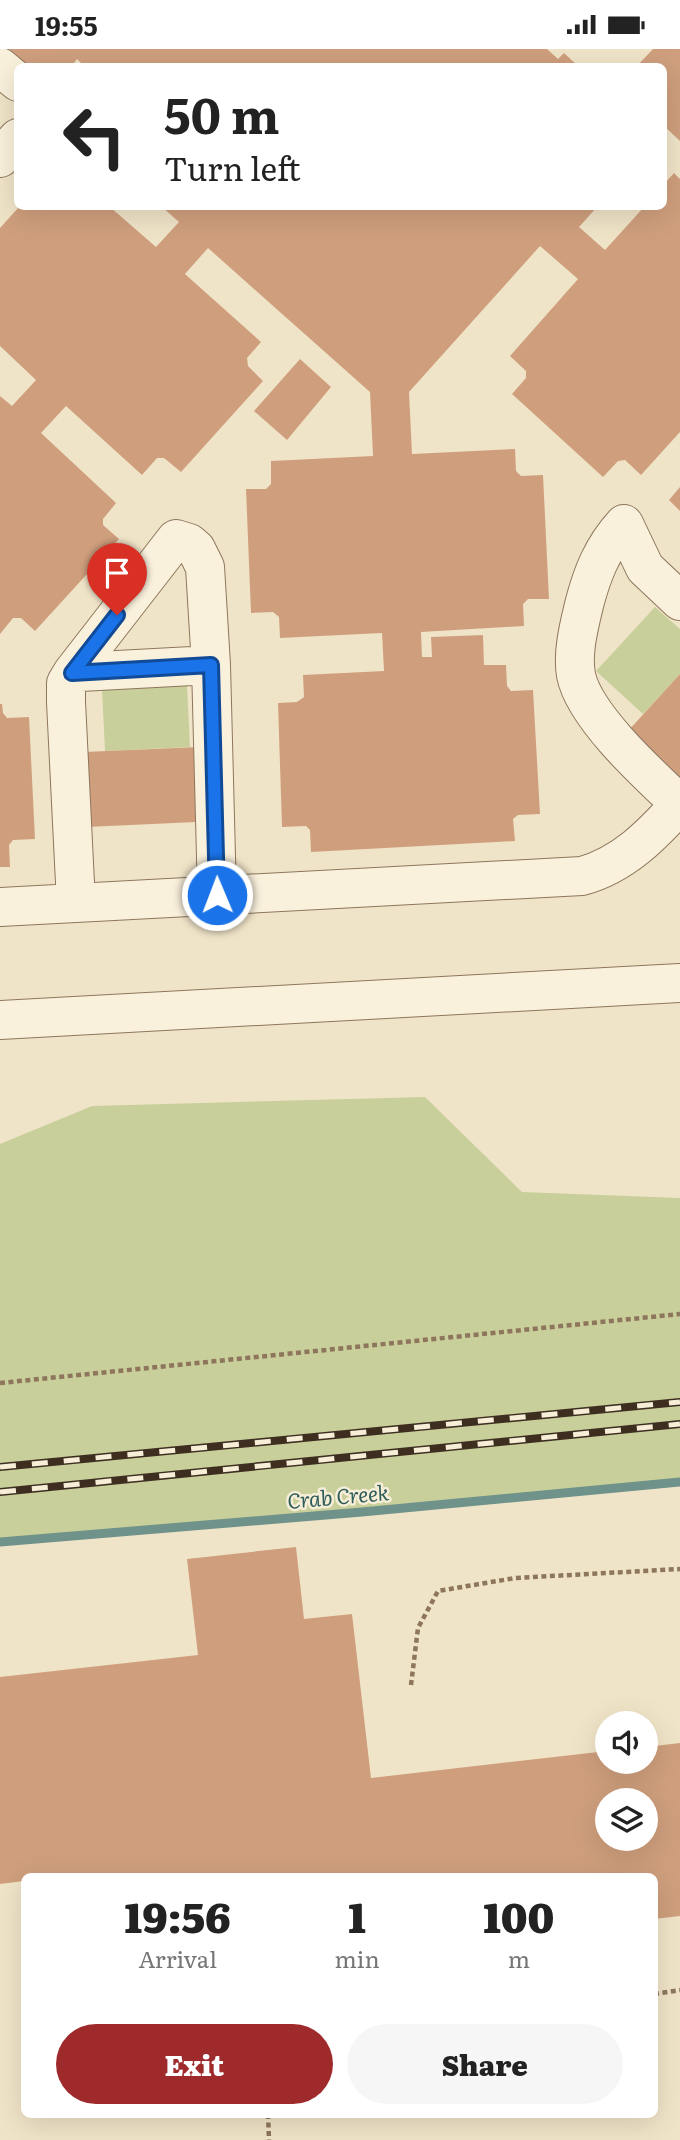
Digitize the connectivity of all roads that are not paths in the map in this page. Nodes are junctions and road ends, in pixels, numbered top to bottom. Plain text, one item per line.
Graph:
1 (0, 67) edge
2 (14, 79) edge
3 (14, 142) edge
4 (0, 158) edge
5 (680, 601) edge
6 (211, 665) junction
7 (72, 673) junction
8 (680, 804) edge
9 (217, 895) junction
10 (76, 903) junction
11 (0, 907) edge
12 (680, 983) edge
13 (0, 1020) edge

1 - 2 lane
3 - 4 lane
5 - 8 lane
6 - 7 lane
6 - 7 lane
6 - 9 lane
7 - 10 lane
8 - 9 lane
9 - 10 lane
10 - 11 lane
12 - 13 lane

